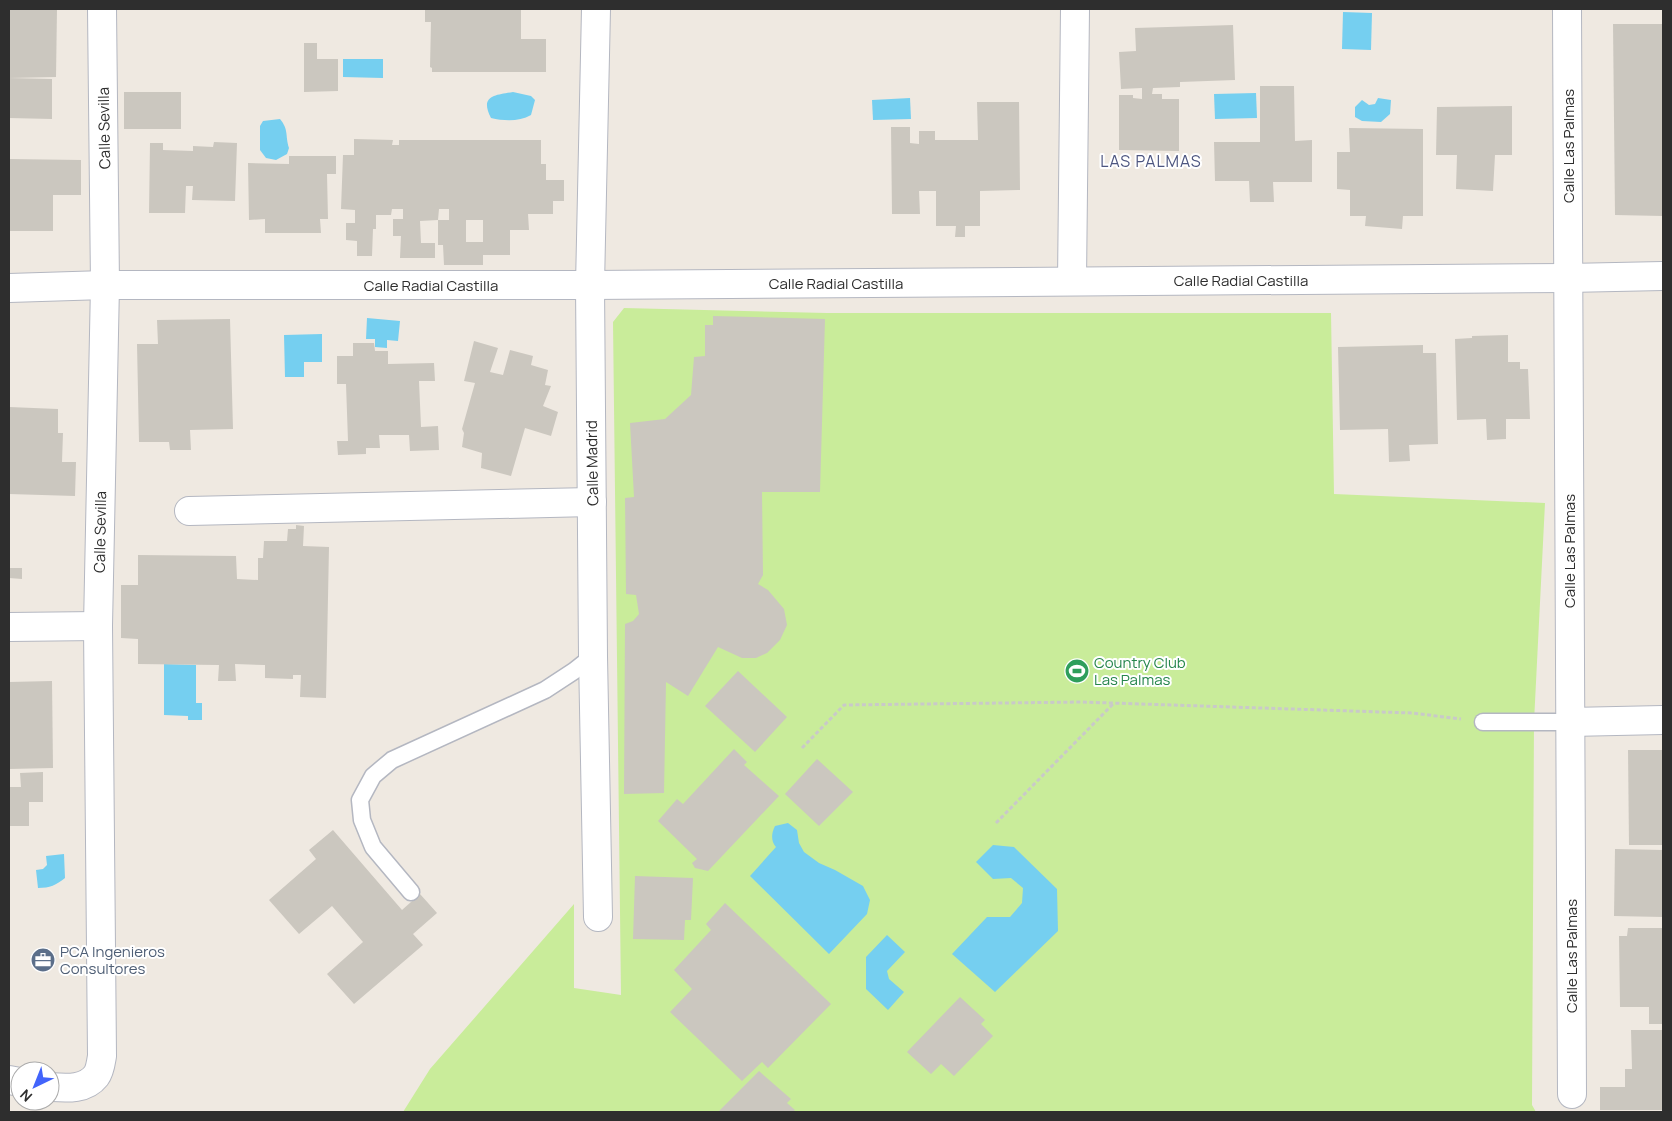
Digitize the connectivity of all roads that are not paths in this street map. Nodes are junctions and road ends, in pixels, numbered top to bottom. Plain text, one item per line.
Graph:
1 (102, 9) edge
2 (596, 9) edge
3 (1075, 9) edge
4 (1567, 9) edge
5 (1663, 276) edge
6 (1568, 278) junction
7 (1072, 281) junction
8 (590, 285) junction
9 (105, 286) junction
10 (9, 288) edge
11 (592, 502) junction
12 (189, 511) dead end
13 (98, 626) junction
14 (9, 627) edge
15 (593, 656) junction
16 (1663, 720) edge
17 (1483, 722) road end
18 (1570, 722) junction
19 (411, 892) dead end
20 (598, 917) dead end
21 (60, 1087) edge
22 (1572, 1094) dead end

1 - 9 street, Calle Sevilla
2 - 8 street, Calle Madrid
3 - 7 street
4 - 6 street, Calle Las Palmas
5 - 6 street, Calle Radial Castilla
6 - 7 street, Calle Radial Castilla
6 - 18 street, Calle Las Palmas
7 - 8 street, Calle Radial Castilla
8 - 9 street, Calle Radial Castilla
8 - 11 street, Calle Madrid
9 - 10 street, Calle Radial Castilla
9 - 13 street, Calle Sevilla
11 - 12 street
11 - 15 street, Calle Madrid
13 - 14 street
13 - 21 street, Calle Sevilla
15 - 19 lane
15 - 20 street, Calle Madrid
16 - 18 street
17 - 18 lane
18 - 22 street, Calle Las Palmas

